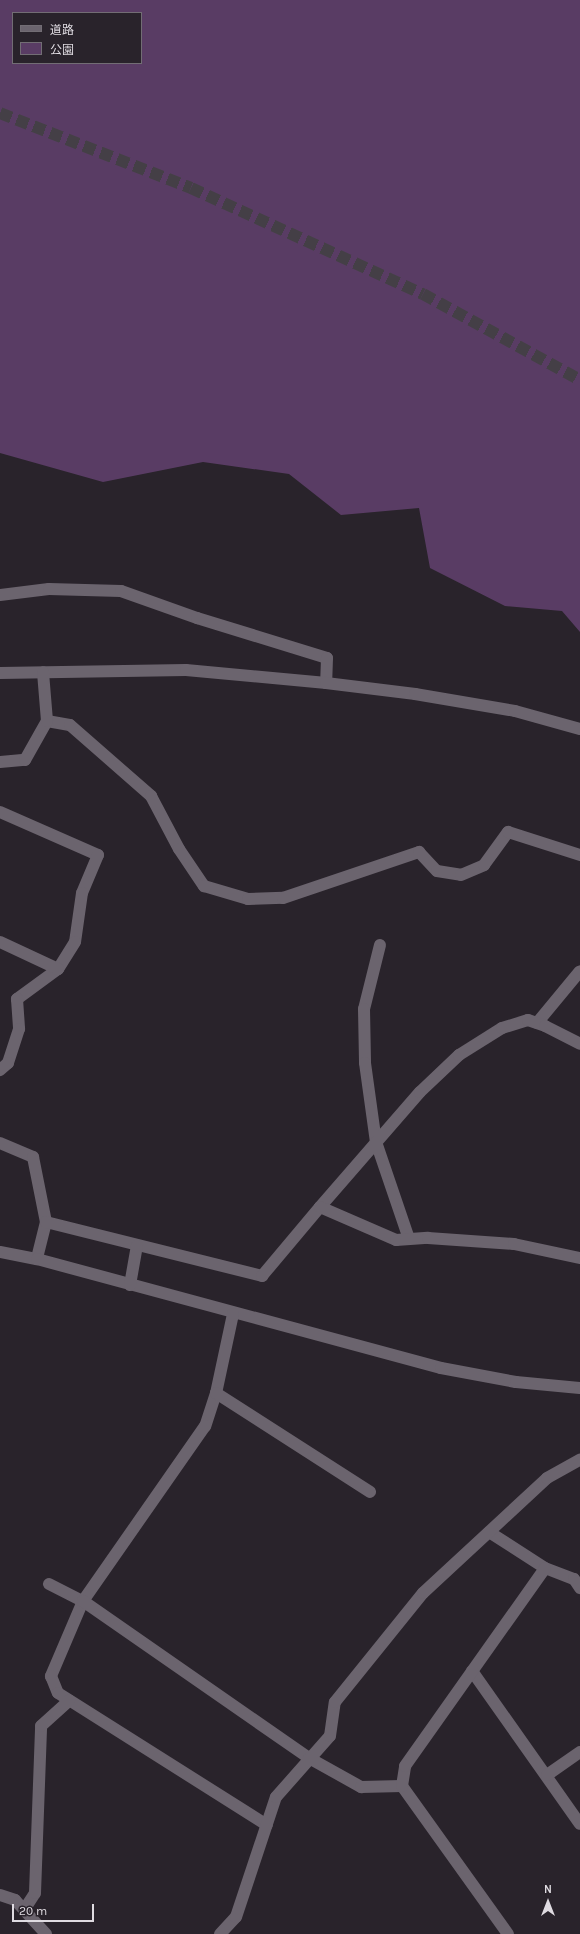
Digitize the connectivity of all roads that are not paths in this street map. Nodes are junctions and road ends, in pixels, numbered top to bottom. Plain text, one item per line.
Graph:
1 (0, 595) edge
2 (43, 672) junction
3 (0, 673) edge
4 (326, 683) junction
5 (47, 721) junction
6 (580, 729) edge
7 (0, 762) edge
8 (0, 812) edge
9 (580, 855) edge
10 (0, 942) edge
11 (380, 945) dead end
12 (58, 969) junction
13 (580, 971) edge
14 (537, 1023) junction
15 (580, 1044) edge
16 (0, 1070) edge
17 (376, 1142) junction
18 (0, 1143) edge
19 (320, 1208) junction
20 (46, 1222) junction
21 (409, 1239) junction
22 (137, 1246) junction
23 (0, 1252) edge
24 (580, 1258) edge
25 (37, 1259) junction
26 (130, 1285) junction
27 (234, 1314) junction
28 (580, 1388) edge
29 (216, 1393) junction
30 (580, 1460) edge
31 (370, 1492) dead end
32 (489, 1532) junction
33 (545, 1568) junction
34 (49, 1584) dead end
35 (580, 1588) edge
36 (83, 1601) junction
37 (472, 1671) junction
38 (69, 1701) junction
39 (580, 1752) edge
40 (309, 1758) junction
41 (547, 1775) junction
42 (402, 1786) junction
43 (580, 1824) edge
44 (267, 1825) junction
45 (0, 1896) edge
46 (24, 1910) junction
47 (46, 1934) edge
48 (220, 1934) edge
49 (508, 1934) edge

1 - 4 street
2 - 3 street
2 - 4 street
2 - 5 street
4 - 6 street
5 - 7 street
5 - 9 street
8 - 12 street
10 - 12 street
11 - 17 street
12 - 16 street
13 - 14 street
14 - 15 street
14 - 17 street
17 - 19 street
17 - 21 street
18 - 20 street
19 - 21 street
19 - 22 street
20 - 22 street
20 - 25 street
21 - 24 street
22 - 26 street
23 - 25 street
25 - 26 street
26 - 27 street
27 - 28 street
27 - 29 street
29 - 31 street
29 - 36 street
30 - 32 street
32 - 33 street
32 - 40 street
33 - 35 street
33 - 37 street
34 - 36 street
36 - 38 street
36 - 40 street
37 - 41 street
37 - 42 street
38 - 44 street
38 - 46 street
39 - 41 street
40 - 42 street
40 - 44 street
41 - 43 street
42 - 49 street
44 - 48 street
45 - 46 street
46 - 47 street

